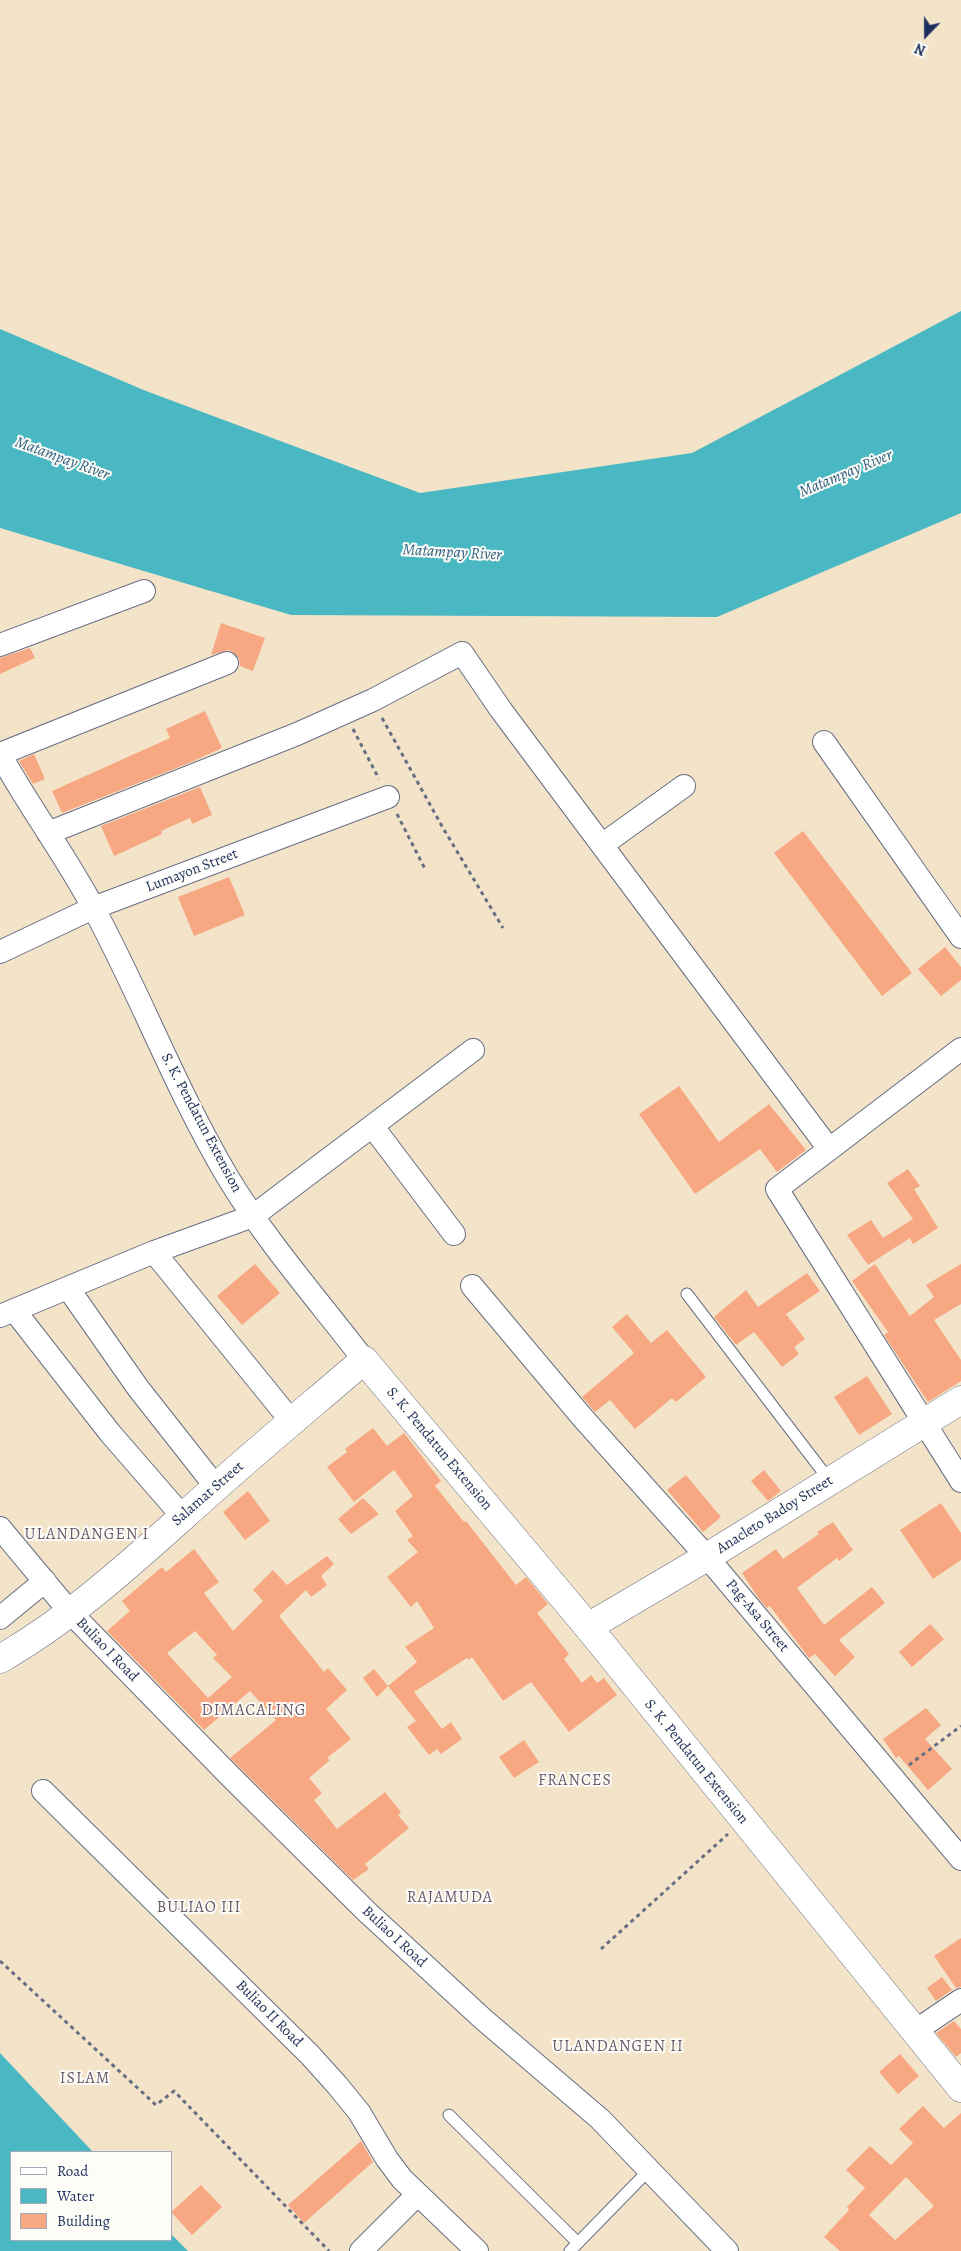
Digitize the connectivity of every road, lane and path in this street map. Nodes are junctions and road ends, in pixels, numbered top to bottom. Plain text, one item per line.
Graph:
1 (144, 591) dead end
2 (0, 645) edge
3 (227, 662) dead end
4 (372, 700) junction
5 (824, 742) dead end
6 (0, 754) edge
7 (684, 786) dead end
8 (388, 797) dead end
9 (48, 833) junction
10 (602, 846) junction
11 (94, 908) junction
12 (503, 928) dead end
13 (961, 937) edge
14 (0, 952) edge
15 (961, 1049) edge
16 (473, 1050) dead end
17 (373, 1127) junction
18 (829, 1150) junction
19 (253, 1216) junction
20 (454, 1234) dead end
21 (154, 1252) junction
22 (472, 1286) dead end
23 (68, 1288) junction
24 (687, 1294) dead end
25 (7, 1313) edge
26 (364, 1360) junction
27 (961, 1400) edge
28 (292, 1422) junction
29 (923, 1423) junction
30 (830, 1481) junction
31 (961, 1481) edge
32 (216, 1487) junction
33 (183, 1517) junction
34 (0, 1528) edge
35 (707, 1557) junction
36 (45, 1581) junction
37 (70, 1612) junction
38 (0, 1618) edge
39 (588, 1627) junction
40 (0, 1659) edge
41 (961, 1726) edge
42 (893, 1778) junction
43 (43, 1791) dead end
44 (744, 1820) junction
45 (961, 1859) edge
46 (601, 1949) dead end
47 (0, 1961) edge
48 (961, 2000) edge
49 (915, 2031) junction
50 (961, 2088) edge
51 (449, 2114) dead end
52 (649, 2170) junction
53 (417, 2195) junction
54 (574, 2247) edge
55 (329, 2251) edge
56 (361, 2251) edge
57 (477, 2251) edge
58 (727, 2251) edge

1 - 2 street
3 - 6 street
4 - 9 street
4 - 10 street
4 - 12 path
5 - 13 street
6 - 9 street, S. K. Pendatun Extension
7 - 10 street
8 - 11 street, Lumayon Street
9 - 11 street, S. K. Pendatun Extension
10 - 18 street
11 - 14 street, Lumayon Street
11 - 19 street, S. K. Pendatun Extension
15 - 18 street
16 - 17 street
17 - 19 street
17 - 20 street
18 - 29 street
19 - 21 street
19 - 26 street, S. K. Pendatun Extension
21 - 23 street
21 - 28 street
22 - 35 street, Pag-Asa Street
23 - 25 street
23 - 32 street
24 - 30 lane
25 - 33 street
26 - 28 main road, Salamat Street
26 - 39 main road, S. K. Pendatun Extension
27 - 29 main road, Anacleto Badoy Street
28 - 32 main road, Salamat Street
29 - 30 main road, Anacleto Badoy Street
29 - 31 street
30 - 35 main road, Anacleto Badoy Street
32 - 33 main road, Salamat Street
33 - 37 main road, Salamat Street
34 - 36 street, Buliao I Road
35 - 39 main road, Anacleto Badoy Street
35 - 42 street, Pag-Asa Street
36 - 37 street, Buliao I Road
36 - 38 street
37 - 40 main road, Salamat Street
37 - 52 street, Buliao I Road
39 - 44 main road, S. K. Pendatun Extension
41 - 42 path
42 - 45 street, Pag-Asa Street
43 - 53 street, Buliao II Road
44 - 46 path
44 - 49 main road, S. K. Pendatun Extension
47 - 55 path
48 - 49 street
49 - 50 main road, S. K. Pendatun Extension
51 - 54 lane
52 - 54 lane
52 - 58 street, Buliao I Road
53 - 56 street
53 - 57 street, Buliao II Road

